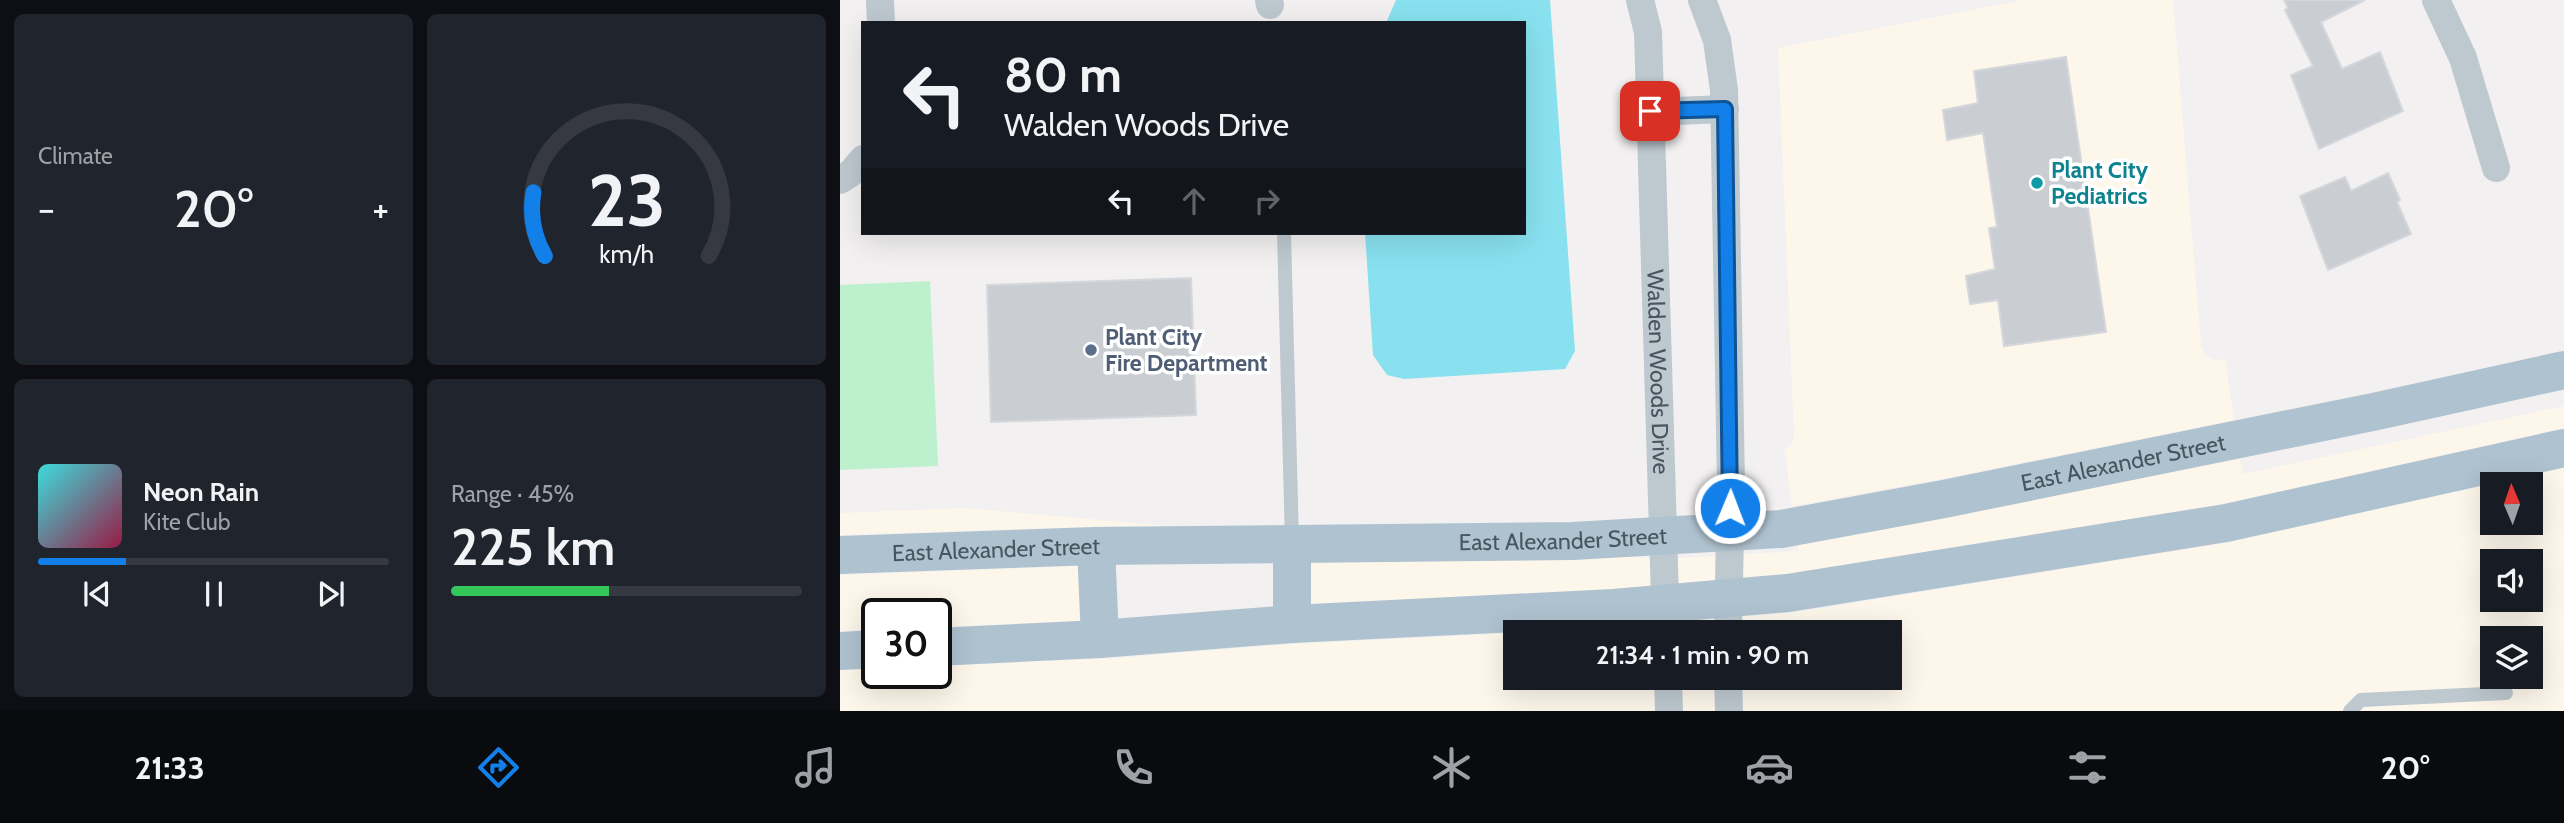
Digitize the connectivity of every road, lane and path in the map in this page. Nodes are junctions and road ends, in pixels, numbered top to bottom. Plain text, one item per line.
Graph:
1 (880, 0) edge
2 (1640, 0) edge
3 (1702, 0) edge
4 (2436, 0) edge
5 (881, 21) edge
6 (1725, 109) junction
7 (1650, 111) junction
8 (861, 161) edge
9 (2496, 168) dead end
10 (840, 180) edge
11 (1284, 235) edge
12 (2564, 370) edge
13 (2564, 448) edge
14 (1730, 531) junction
15 (1661, 537) junction
16 (1293, 544) junction
17 (1096, 546) junction
18 (840, 555) edge
19 (1728, 615) edge
20 (1665, 618) edge
21 (1292, 624) junction
22 (1100, 639) junction
23 (952, 646) edge
24 (861, 650) edge
25 (840, 651) edge
26 (1668, 690) edge
27 (1728, 690) edge
28 (2506, 693) dead end
29 (1669, 711) edge
30 (1729, 711) edge
31 (2350, 711) edge

1 - 5 street
2 - 7 street, Walden Woods Drive
3 - 6 street
4 - 9 street
6 - 7 street
6 - 14 street
7 - 15 street, Walden Woods Drive
8 - 10 street
11 - 16 lane
12 - 14 main road, East Alexander Street
13 - 19 main road
14 - 15 main road, East Alexander Street
14 - 19 street
15 - 16 main road, East Alexander Street
15 - 20 street, Walden Woods Drive
16 - 17 main road, East Alexander Street
16 - 21 main road
17 - 18 main road, East Alexander Street
17 - 22 main road
19 - 20 main road
20 - 21 main road
21 - 22 main road
22 - 23 main road
24 - 25 main road
26 - 29 street
27 - 30 street
28 - 31 lane

